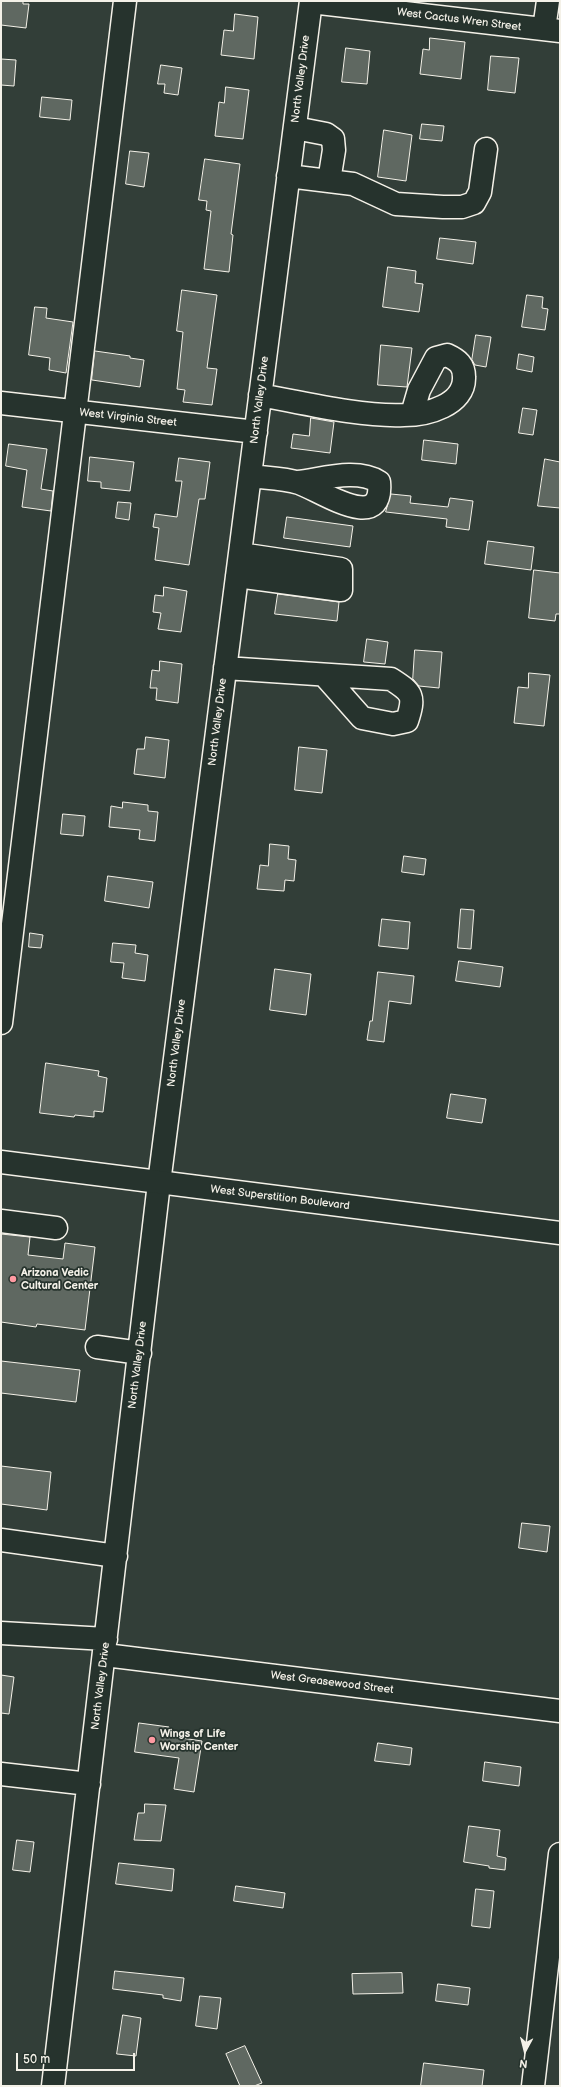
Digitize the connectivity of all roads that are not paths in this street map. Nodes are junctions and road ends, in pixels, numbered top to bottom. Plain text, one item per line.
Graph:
1 (125, 1) edge
2 (548, 1) edge
3 (311, 2) edge
4 (552, 30) edge
5 (295, 128) junction
6 (486, 150) dead end
7 (288, 176) junction
8 (329, 181) junction
9 (260, 395) junction
10 (1, 403) edge
11 (76, 412) junction
12 (412, 414) dead end
13 (256, 432) junction
14 (250, 476) junction
15 (298, 482) dead end
16 (240, 554) junction
17 (237, 576) junction
18 (225, 668) junction
19 (324, 675) dead end
20 (1, 1023) edge
21 (1, 1162) edge
22 (159, 1183) junction
23 (1, 1221) edge
24 (56, 1228) dead end
25 (560, 1233) edge
26 (97, 1347) dead end
27 (140, 1353) junction
28 (1, 1540) edge
29 (116, 1556) junction
30 (1, 1633) edge
31 (106, 1647) junction
32 (560, 1711) edge
33 (1, 1774) edge
34 (89, 1784) junction
35 (560, 1854) edge
36 (53, 2086) edge
37 (533, 2086) edge

1 - 11 street
2 - 4 street
3 - 4 street, West Cactus Wren Street
3 - 5 street, North Valley Drive
5 - 7 street, North Valley Drive
5 - 8 street
6 - 8 street
7 - 8 street
7 - 9 street, North Valley Drive
9 - 12 street
9 - 13 street, North Valley Drive
10 - 11 street, West Virginia Street
11 - 13 street, West Virginia Street
11 - 20 street
13 - 14 street, North Valley Drive
14 - 15 street
14 - 16 street, North Valley Drive
16 - 17 street, North Valley Drive
16 - 17 street
17 - 18 street, North Valley Drive
18 - 19 street
18 - 22 street, North Valley Drive
21 - 22 street, West Superstition Boulevard
22 - 25 street, West Superstition Boulevard
22 - 27 street, North Valley Drive
23 - 24 street
26 - 27 street
27 - 29 street, North Valley Drive
28 - 29 street
29 - 31 street, North Valley Drive
30 - 31 street, West Greasewood Street
31 - 32 street, West Greasewood Street
31 - 34 street, North Valley Drive
33 - 34 street
34 - 36 street, North Valley Drive
35 - 37 street

